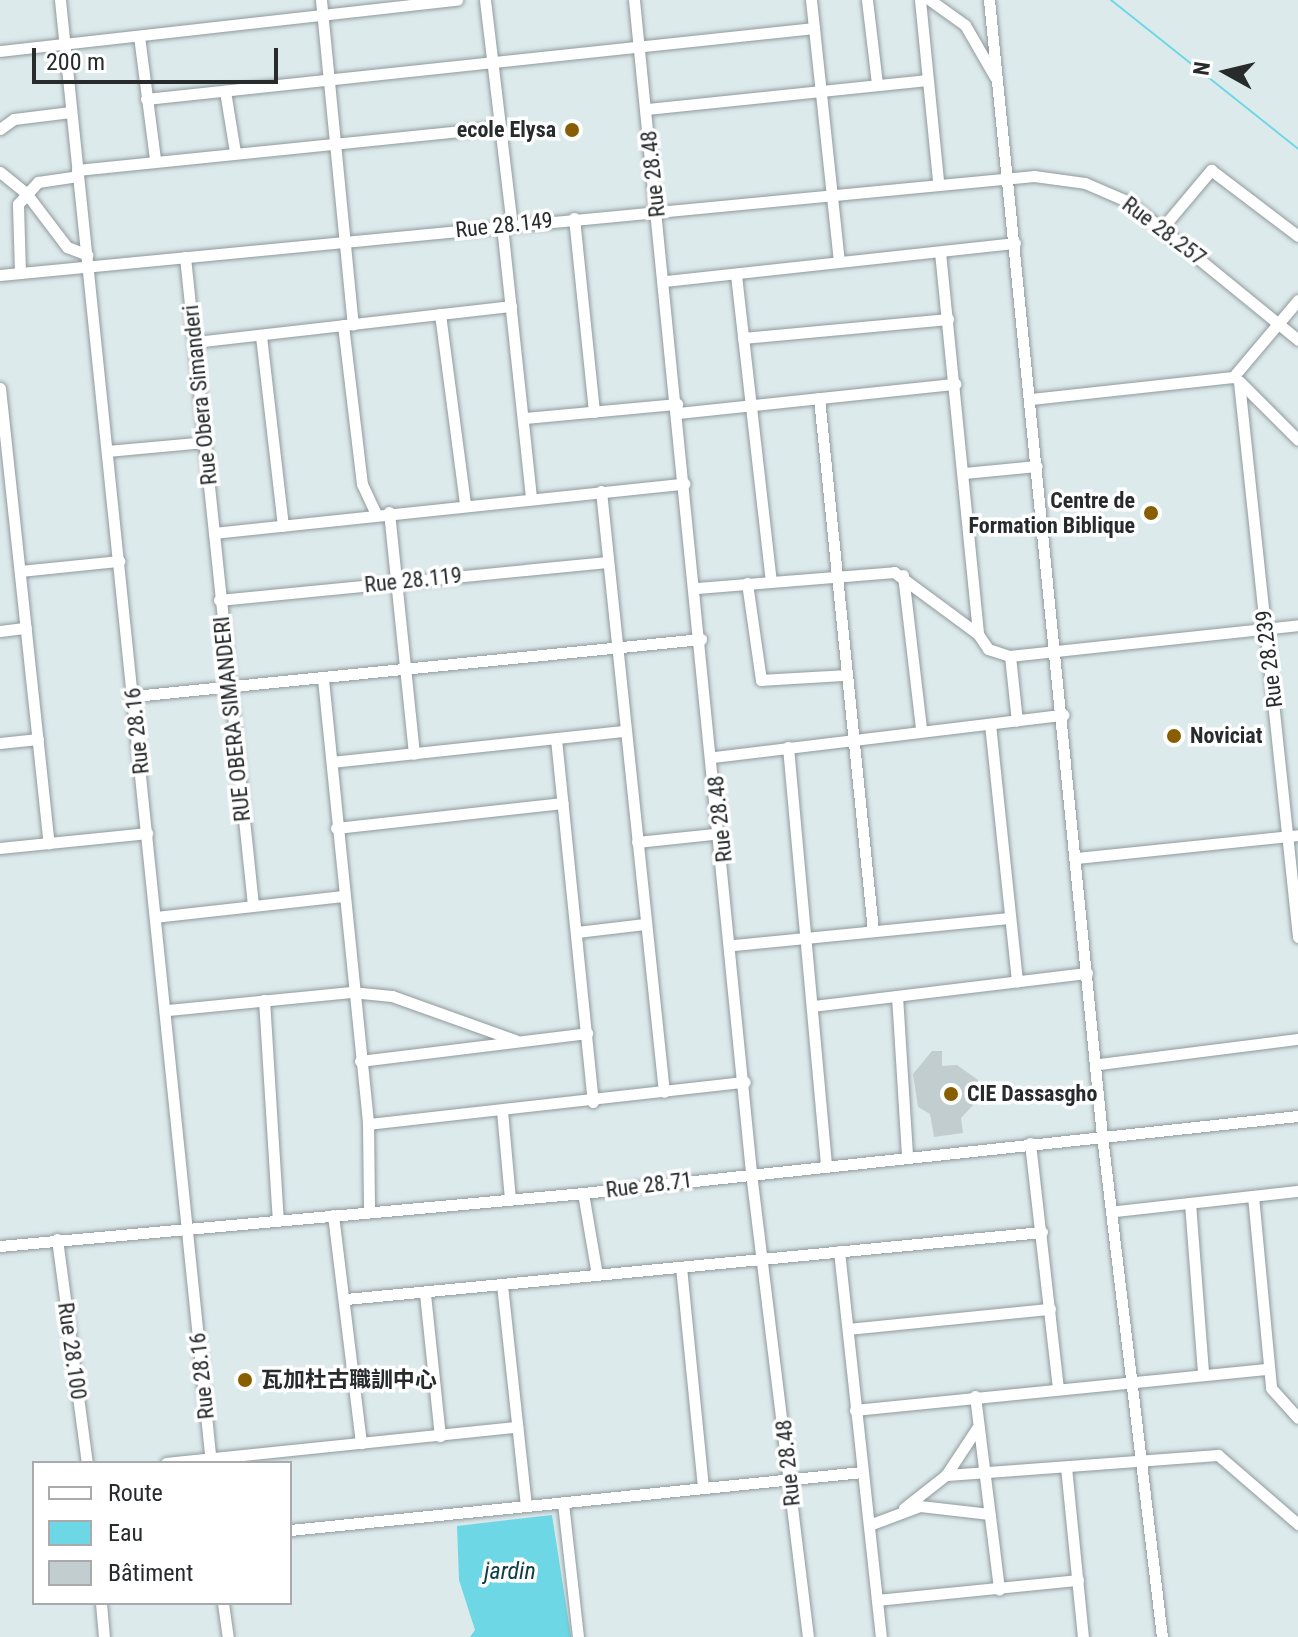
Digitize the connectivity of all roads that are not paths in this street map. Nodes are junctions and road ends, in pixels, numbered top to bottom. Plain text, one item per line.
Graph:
1 (60, 0) edge
2 (321, 0) edge
3 (457, 0) edge
4 (485, 0) edge
5 (634, 0) edge
6 (811, 0) edge
7 (867, 0) edge
8 (920, 0) edge
9 (930, 0) edge
10 (989, 0) edge
11 (323, 15) junction
12 (814, 28) junction
13 (139, 36) junction
14 (65, 44) junction
15 (640, 47) junction
16 (0, 51) edge
17 (493, 62) junction
18 (928, 80) junction
19 (330, 81) junction
20 (998, 83) junction
21 (877, 84) junction
22 (821, 90) junction
23 (225, 91) junction
24 (146, 99) junction
25 (647, 109) junction
26 (71, 112) junction
27 (499, 127) junction
28 (0, 129) edge
29 (335, 144) junction
30 (235, 152) junction
31 (155, 160) junction
32 (0, 172) edge
33 (78, 173) junction
34 (1008, 176) junction
35 (938, 181) junction
36 (26, 193) junction
37 (832, 193) junction
38 (657, 210) junction
39 (574, 218) junction
40 (507, 225) junction
41 (1163, 227) junction
42 (1298, 236) edge
43 (344, 240) junction
44 (1015, 243) junction
45 (940, 252) junction
46 (185, 257) junction
47 (88, 261) junction
48 (839, 261) junction
49 (20, 273) junction
50 (0, 275) edge
51 (736, 275) junction
52 (665, 281) junction
53 (1298, 300) edge
54 (511, 306) junction
55 (440, 314) junction
56 (948, 319) junction
57 (1279, 322) junction
58 (348, 324) junction
59 (261, 336) junction
60 (743, 338) junction
61 (1298, 340) edge
62 (195, 342) junction
63 (1236, 379) junction
64 (955, 384) junction
65 (0, 388) edge
66 (819, 398) junction
67 (1031, 399) junction
68 (750, 405) junction
69 (678, 409) junction
70 (594, 412) junction
71 (525, 418) junction
72 (2, 429) edge
73 (1298, 440) edge
74 (205, 442) junction
75 (107, 451) junction
76 (1037, 466) junction
77 (964, 473) junction
78 (684, 484) junction
79 (601, 491) junction
80 (531, 498) junction
81 (465, 505) junction
82 (382, 513) junction
83 (283, 526) junction
84 (214, 533) junction
85 (119, 561) junction
86 (607, 562) junction
87 (20, 571) junction
88 (903, 575) junction
89 (836, 578) junction
90 (771, 580) junction
91 (397, 581) junction
92 (747, 583) junction
93 (697, 588) junction
94 (219, 600) junction
95 (1298, 625) edge
96 (1265, 627) junction
97 (26, 628) junction
98 (0, 631) edge
99 (978, 634) junction
100 (701, 639) junction
101 (616, 647) junction
102 (1055, 649) junction
103 (1010, 656) junction
104 (407, 669) junction
105 (846, 675) junction
106 (323, 679) junction
107 (226, 688) junction
108 (134, 696) junction
109 (1063, 715) junction
110 (1017, 721) junction
111 (990, 724) junction
112 (921, 729) junction
113 (624, 731) junction
114 (856, 738) junction
115 (38, 739) junction
116 (556, 739) junction
117 (0, 743) edge
118 (788, 747) junction
119 (414, 754) junction
120 (714, 757) junction
121 (332, 762) junction
122 (563, 803) junction
123 (336, 828) junction
124 (147, 833) junction
125 (722, 833) junction
126 (1292, 835) edge
127 (637, 842) junction
128 (49, 843) junction
129 (0, 848) edge
130 (1077, 858) junction
131 (342, 896) junction
132 (253, 905) junction
133 (155, 917) junction
134 (1009, 918) junction
135 (645, 924) junction
136 (873, 931) junction
137 (577, 932) junction
138 (1298, 937) edge
139 (806, 938) junction
140 (734, 945) junction
141 (1087, 973) junction
142 (1017, 982) junction
143 (351, 992) junction
144 (897, 996) junction
145 (264, 1000) junction
146 (813, 1006) junction
147 (168, 1010) junction
148 (587, 1033) junction
149 (1298, 1039) edge
150 (515, 1040) junction
151 (360, 1061) junction
152 (1099, 1064) junction
153 (745, 1082) junction
154 (664, 1092) junction
155 (593, 1102) junction
156 (502, 1111) junction
157 (1298, 1116) edge
158 (368, 1124) junction
159 (1102, 1136) junction
160 (1030, 1143) junction
161 (907, 1154) junction
162 (826, 1164) junction
163 (751, 1173) junction
164 (1298, 1191) edge
165 (583, 1193) junction
166 (1253, 1196) junction
167 (510, 1199) junction
168 (1190, 1203) junction
169 (1116, 1211) junction
170 (369, 1212) junction
171 (333, 1215) junction
172 (278, 1220) junction
173 (187, 1227) junction
174 (1042, 1232) junction
175 (57, 1239) junction
176 (0, 1246) edge
177 (839, 1251) junction
178 (764, 1258) junction
179 (681, 1267) junction
180 (597, 1275) junction
181 (502, 1285) junction
182 (425, 1294) junction
183 (346, 1299) junction
184 (1050, 1309) junction
185 (848, 1329) junction
186 (1268, 1369) junction
187 (1203, 1372) junction
188 (1134, 1381) junction
189 (1058, 1388) junction
190 (975, 1396) junction
191 (855, 1410) junction
192 (1298, 1418) edge
193 (978, 1425) junction
194 (517, 1427) junction
195 (440, 1436) junction
196 (361, 1443) junction
197 (1142, 1459) junction
198 (211, 1460) edge
199 (87, 1461) edge
200 (1066, 1467) junction
201 (862, 1472) junction
202 (946, 1475) junction
203 (985, 1476) junction
204 (789, 1480) junction
205 (703, 1488) junction
206 (563, 1503) junction
207 (526, 1506) junction
208 (897, 1513) junction
209 (990, 1514) junction
210 (1298, 1524) edge
211 (869, 1525) junction
212 (292, 1530) edge
213 (1078, 1580) junction
214 (999, 1590) junction
215 (877, 1600) junction
216 (101, 1605) edge
217 (223, 1605) edge
218 (104, 1636) edge
219 (89, 1637) edge
220 (228, 1637) edge
221 (578, 1637) edge
222 (808, 1637) edge
223 (881, 1637) edge
224 (1083, 1637) edge
225 (1162, 1637) edge

1 - 14 street, Rue 28.16
2 - 11 street
3 - 11 street
4 - 17 street
5 - 15 street, Rue 28.48
6 - 12 street
7 - 21 street
8 - 18 street
9 - 20 street
10 - 20 street
11 - 13 street
11 - 19 street
12 - 15 street
12 - 22 street
13 - 14 street
13 - 24 street
14 - 16 street
14 - 26 street, Rue 28.16
15 - 17 street
15 - 25 street, Rue 28.48
17 - 19 street
17 - 27 street
18 - 21 street
18 - 35 street
19 - 23 street
19 - 29 street
20 - 34 street
21 - 22 street
22 - 25 street
22 - 37 street
23 - 24 street
23 - 30 street
24 - 31 street
25 - 38 street, Rue 28.48
26 - 28 street
26 - 33 street, Rue 28.16
27 - 29 street
27 - 40 street
29 - 30 street
29 - 43 street
30 - 31 street
31 - 33 street
32 - 36 street
33 - 36 street
33 - 47 street, Rue 28.16
34 - 35 street, Rue 28.149
34 - 41 street, Rue 28.257
34 - 44 street
35 - 37 street, Rue 28.149
36 - 47 street
36 - 49 street
37 - 38 street, Rue 28.149
37 - 48 street
38 - 39 street, Rue 28.149
38 - 52 street, Rue 28.48
39 - 40 street, Rue 28.149
39 - 70 street
40 - 43 street, Rue 28.149
40 - 54 street
41 - 42 street
41 - 57 street, Rue 28.257
43 - 46 street, Rue 28.149
43 - 58 street
44 - 45 street
44 - 67 street
45 - 48 street
45 - 56 street
46 - 47 street, Rue 28.149
46 - 62 street, Rue Obera Simanderi
47 - 49 street, Rue 28.149
47 - 75 street, Rue 28.16
48 - 51 street
49 - 50 street, Rue 28.149
51 - 52 street
51 - 60 street
52 - 69 street, Rue 28.48
53 - 57 street
54 - 55 street
54 - 71 street
55 - 58 street
55 - 81 street
56 - 60 street
56 - 64 street
57 - 61 street, Rue 28.257
57 - 63 street
58 - 59 street
58 - 82 street
59 - 62 street
59 - 83 street
60 - 68 street
62 - 74 street, Rue Obera Simanderi
63 - 67 street
63 - 73 street
63 - 96 street, Rue 28.239
64 - 66 street
64 - 77 street
65 - 72 street
66 - 68 street
66 - 89 street
67 - 76 street
68 - 69 street
68 - 90 street
69 - 70 street
69 - 78 street, Rue 28.48
70 - 71 street
71 - 80 street
72 - 87 street
74 - 75 street
74 - 84 street, Rue Obera Simanderi
75 - 85 street, Rue 28.16
76 - 77 street
76 - 102 street
77 - 99 street
78 - 79 street
78 - 93 street, Rue 28.48
79 - 80 street
79 - 86 street
80 - 81 street
81 - 82 street
82 - 83 street
82 - 91 street
83 - 84 street
84 - 94 street, RUE OBERA SIMANDERI
85 - 87 street
85 - 108 street, Rue 28.16
86 - 91 street, Rue 28.119
86 - 101 street
87 - 97 street
88 - 89 street
88 - 99 street
88 - 112 street
89 - 90 street
89 - 105 street
90 - 92 street
91 - 94 street, Rue 28.119
91 - 104 street
92 - 93 street
92 - 105 street
93 - 100 street, Rue 28.48
94 - 107 street, RUE OBERA SIMANDERI
95 - 96 street
96 - 102 street
96 - 126 street, Rue 28.239
97 - 98 street
97 - 115 street
99 - 103 street
100 - 101 street
100 - 120 street, Rue 28.48
101 - 104 street
101 - 113 street
102 - 103 street
102 - 109 street
103 - 110 street
104 - 106 street
104 - 119 street
105 - 114 street
106 - 107 street
106 - 121 street
107 - 108 street
107 - 132 street, RUE OBERA SIMANDERI
108 - 124 street, Rue 28.16
109 - 110 street
109 - 130 street
110 - 111 street
111 - 112 street
111 - 134 street
112 - 114 street
113 - 116 street
113 - 127 street
114 - 118 street
114 - 136 street
115 - 117 street
115 - 128 street
116 - 119 street
116 - 122 street
118 - 120 street
118 - 139 street
119 - 121 street
120 - 125 street, Rue 28.48
121 - 123 street
122 - 123 street
122 - 137 street
123 - 131 street
124 - 128 street
124 - 133 street, Rue 28.16
125 - 127 street
125 - 140 street, Rue 28.48
126 - 130 street
126 - 138 street, Rue 28.239
127 - 135 street
128 - 129 street
130 - 141 street
131 - 132 street
131 - 143 street
132 - 133 street
133 - 147 street, Rue 28.16
134 - 136 street
134 - 142 street
135 - 137 street
135 - 154 street
136 - 139 street
137 - 148 street
139 - 140 street
139 - 146 street
140 - 153 street, Rue 28.48
141 - 142 street
141 - 152 street
142 - 144 street
143 - 145 street
143 - 150 street
143 - 151 street
144 - 146 street
144 - 161 street
145 - 147 street
145 - 172 street
146 - 162 street
147 - 173 street, Rue 28.16
148 - 150 street
148 - 155 street
149 - 152 street
150 - 151 street
151 - 158 street
152 - 159 street
153 - 154 street
153 - 163 street, Rue 28.48
154 - 155 street
155 - 156 street
156 - 158 street
156 - 167 street
157 - 159 street, Rue 28.71
158 - 170 street
159 - 160 street, Rue 28.71
159 - 169 street
160 - 161 street, Rue 28.71
160 - 174 street
161 - 162 street, Rue 28.71
162 - 163 street, Rue 28.71
163 - 165 street, Rue 28.71
163 - 178 street, Rue 28.48
164 - 166 street
165 - 167 street, Rue 28.71
165 - 180 street
166 - 168 street
166 - 186 street
167 - 170 street, Rue 28.71
168 - 169 street
168 - 187 street
169 - 188 street
170 - 171 street, Rue 28.71
171 - 172 street, Rue 28.71
171 - 183 street
172 - 173 street, Rue 28.71
173 - 175 street, Rue 28.71
173 - 198 street, Rue 28.16
174 - 177 street
174 - 184 street
175 - 176 street, Rue 28.71
175 - 199 street, Rue 28.100
177 - 178 street
177 - 185 street
178 - 179 street
178 - 204 street, Rue 28.48
179 - 180 street
179 - 205 street
180 - 181 street
181 - 182 street
181 - 194 street
182 - 183 street
182 - 195 street
183 - 196 street
184 - 185 street
184 - 189 street
185 - 191 street
186 - 187 street
186 - 192 street
187 - 188 street
188 - 189 street
188 - 197 street
189 - 190 street
190 - 191 street
190 - 193 street
191 - 201 street
193 - 202 street
193 - 203 street
194 - 195 street
194 - 207 street
195 - 196 street
196 - 198 street
197 - 200 street
197 - 210 street
197 - 225 street
200 - 203 street
200 - 213 street
201 - 204 street
201 - 211 street
202 - 203 street
202 - 208 street
203 - 209 street
204 - 205 street
204 - 222 street, Rue 28.48
205 - 206 street
206 - 207 street
206 - 221 street
207 - 212 street
208 - 209 street
208 - 211 street
209 - 214 street
211 - 215 street
213 - 214 street
213 - 224 street
214 - 215 street
215 - 223 street
216 - 218 street
217 - 220 street
218 - 219 street

